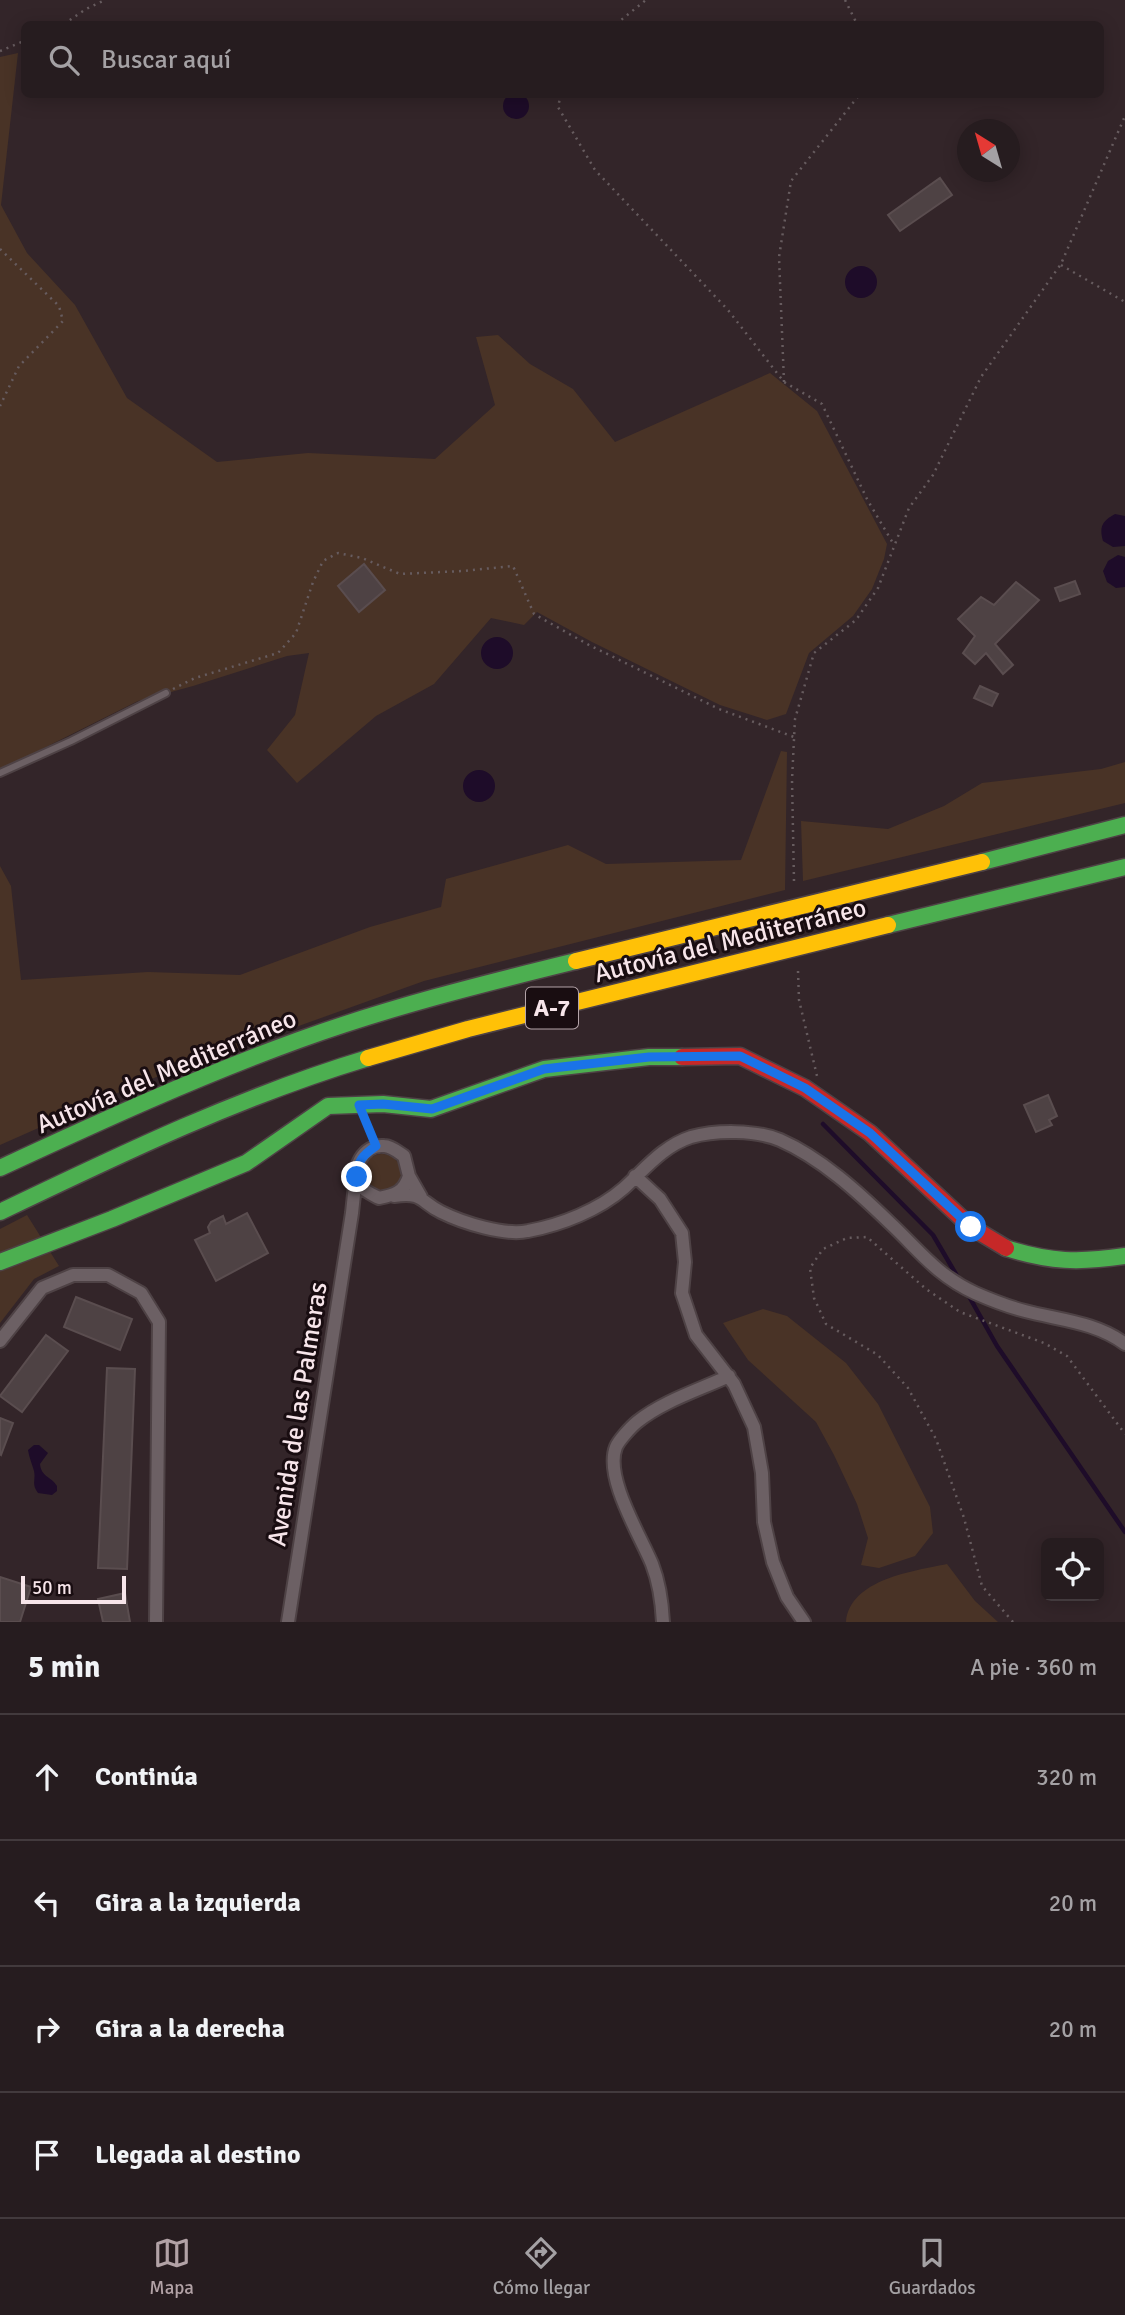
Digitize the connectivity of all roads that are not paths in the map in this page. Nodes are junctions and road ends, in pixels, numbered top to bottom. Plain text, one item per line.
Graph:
1 (166, 693) road end
2 (0, 773) edge
3 (1125, 825) edge
4 (1125, 867) edge
5 (357, 1166) junction
6 (0, 1168) edge
7 (409, 1175) junction
8 (635, 1176) junction
9 (394, 1196) junction
10 (379, 1198) junction
11 (421, 1198) junction
12 (0, 1212) edge
13 (352, 1213) junction
14 (1125, 1255) edge
15 (0, 1262) edge
16 (0, 1341) edge
17 (1125, 1344) edge
18 (729, 1376) junction
19 (156, 1622) edge
20 (288, 1622) edge
21 (663, 1622) edge
22 (804, 1622) edge

1 - 2 lane
3 - 6 main road, Autovía del Mediterráneo / A-7
4 - 12 main road, Autovía del Mediterráneo / A-7
5 - 7 street
5 - 10 street
5 - 13 street, Avenida de las Palmeras
7 - 9 street
7 - 11 street
8 - 11 street
8 - 17 street
8 - 18 street
9 - 10 street
9 - 11 street
10 - 13 street
13 - 20 street, Avenida de las Palmeras
14 - 15 main road
16 - 19 street
18 - 21 street
18 - 22 street

